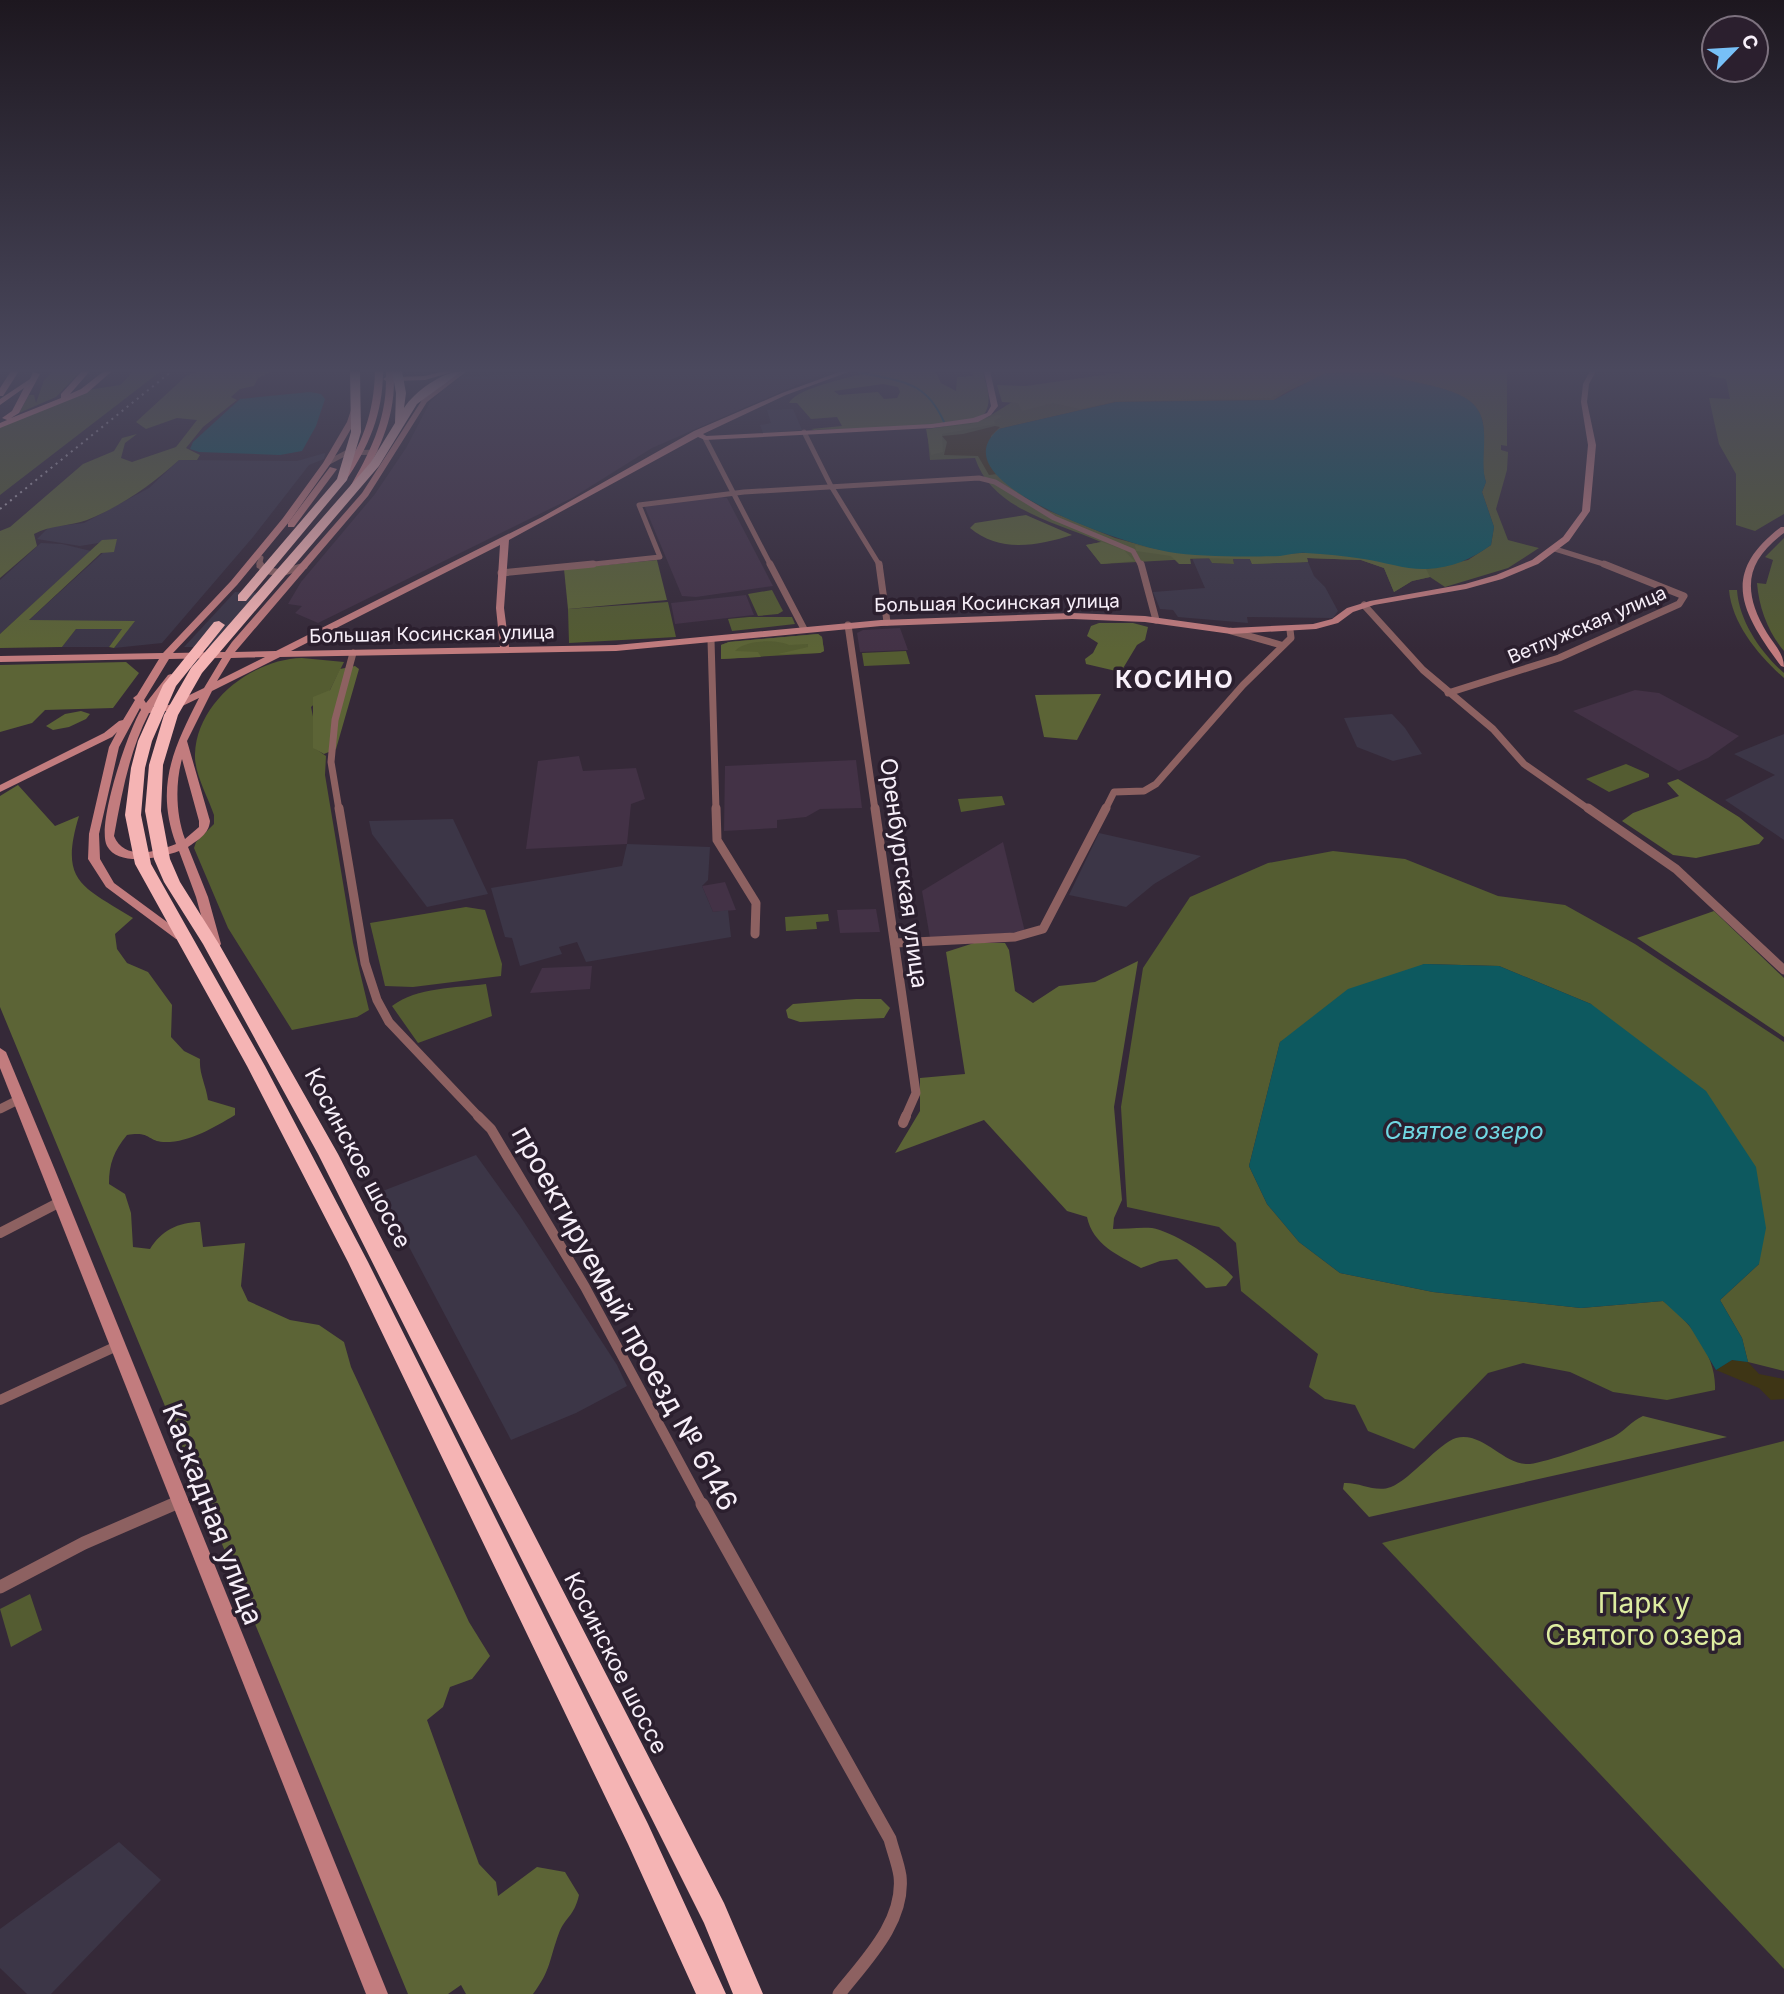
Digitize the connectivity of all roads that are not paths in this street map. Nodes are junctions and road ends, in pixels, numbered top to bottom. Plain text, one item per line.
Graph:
1 (326, 464) edge
2 (335, 464) edge
3 (351, 464) edge
4 (356, 464) edge
5 (361, 464) edge
6 (375, 464) edge
7 (386, 464) edge
8 (646, 464) edge
9 (717, 464) edge
10 (820, 464) edge
11 (1590, 464) edge
12 (348, 484) junction
13 (831, 486) junction
14 (733, 494) junction
15 (304, 510) joint
16 (1784, 529) edge
17 (505, 539) junction
18 (1555, 549) junction
19 (261, 558) junction
20 (304, 566) junction
21 (501, 573) junction
22 (234, 583) junction
23 (224, 594) junction
24 (275, 598) junction
25 (1364, 606) junction
26 (1156, 620) junction
27 (887, 622) junction
28 (849, 625) junction
29 (804, 629) junction
30 (1290, 630) junction
31 (1264, 636) junction
32 (711, 640) junction
33 (1281, 645) junction
34 (505, 650) junction
35 (353, 653) junction
36 (167, 654) junction
37 (192, 654) junction
38 (275, 654) junction
39 (228, 655) junction
40 (0, 659) edge
41 (1784, 664) edge
42 (206, 691) junction
43 (1448, 693) junction
44 (138, 698) junction
45 (127, 718) junction
46 (182, 740) junction
47 (61, 760) junction
48 (109, 764) junction
49 (188, 771) joint
50 (0, 789) edge
51 (755, 934) dead end
52 (895, 943) junction
53 (188, 944) junction
54 (222, 964) junction
55 (1784, 970) edge
56 (0, 1052) edge
57 (20, 1099) junction
58 (0, 1108) edge
59 (903, 1123) dead end
60 (60, 1202) junction
61 (0, 1233) edge
62 (119, 1345) junction
63 (0, 1400) edge
64 (179, 1502) junction
65 (0, 1587) edge
66 (377, 1994) edge
67 (711, 1994) edge
68 (748, 1994) edge
69 (839, 1994) edge

1 - 22 main road
2 - 15 main road
3 - 12 highway
4 - 12 main road, Косинское шоссе
5 - 12 main road, Косинское шоссе
6 - 12 highway
7 - 20 main road
8 - 17 main road
9 - 14 street
10 - 13 street
11 - 18 main road, Большая Косинская улица
12 - 37 highway, Косинское шоссе
12 - 54 highway, Косинское шоссе
13 - 14 street
13 - 26 street
13 - 27 street
14 - 21 street
14 - 29 street
15 - 19 street
16 - 41 street
17 - 21 main road
17 - 38 main road
18 - 25 main road, Большая Косинская улица
18 - 43 street, Ветлужская улица
19 - 20 street
19 - 22 main road
20 - 24 main road
21 - 34 main road
22 - 23 main road
23 - 24 main road
23 - 36 main road
24 - 39 street
25 - 30 main road, Большая Косинская улица
25 - 43 street
26 - 27 main road, Большая Косинская улица
26 - 31 main road, Большая Косинская улица
27 - 28 main road, Большая Косинская улица
28 - 29 main road, Большая Косинская улица
28 - 52 street, Оренбургская улица
29 - 32 main road, Большая Косинская улица
30 - 31 main road, Большая Косинская улица
30 - 33 street
31 - 33 street
32 - 34 main road, Большая Косинская улица
32 - 51 street
33 - 52 street
34 - 35 main road, Большая Косинская улица
35 - 38 street, Большая Косинская улица
35 - 69 street, проектируемый проезд № 6146
36 - 39 main road
36 - 40 main road
36 - 44 main road
37 - 49 main road
37 - 53 highway, Косинское шоссе
38 - 39 main road
38 - 42 main road
39 - 42 main road
42 - 44 main road
42 - 46 main road
43 - 55 street
44 - 45 main road
45 - 47 main road
45 - 48 main road
46 - 49 street
46 - 54 main road
47 - 48 main road
47 - 50 street
48 - 53 main road
52 - 59 street, Оренбургская улица
53 - 67 highway, Косинское шоссе
54 - 68 highway, Косинское шоссе
56 - 57 street, Каскадная улица
57 - 58 street
57 - 60 street, Каскадная улица
60 - 61 street
60 - 62 street, Каскадная улица
62 - 63 street
62 - 64 street, Каскадная улица
64 - 65 street
64 - 66 street, Каскадная улица

